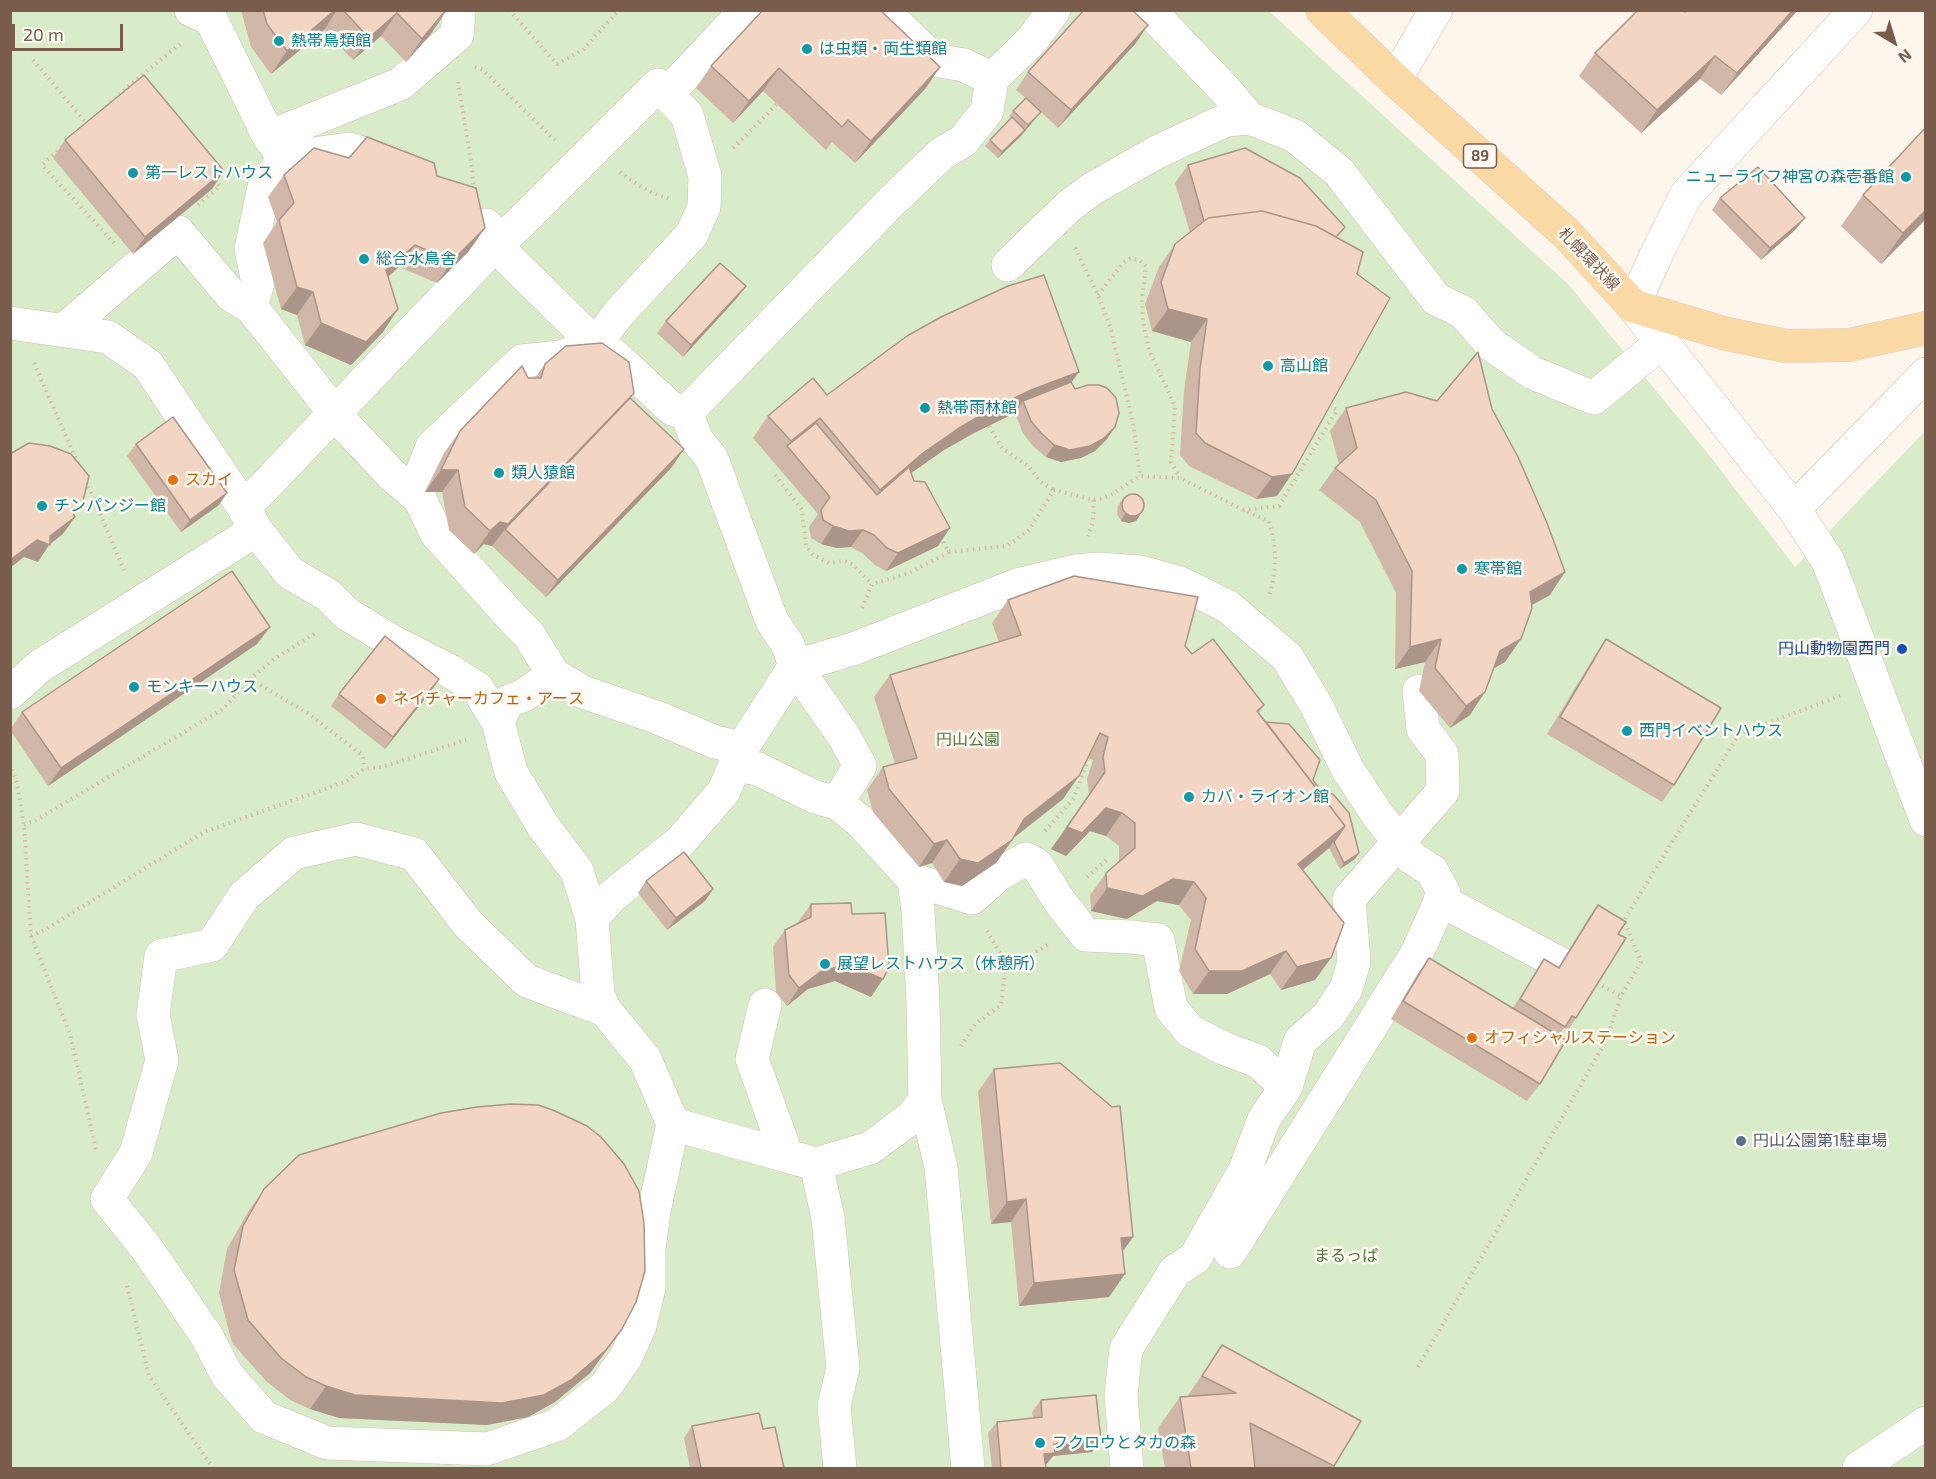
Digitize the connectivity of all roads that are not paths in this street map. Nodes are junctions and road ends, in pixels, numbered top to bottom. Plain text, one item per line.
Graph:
1 (459, 10) edge
2 (746, 10) edge
3 (882, 10) edge
4 (1054, 10) edge
5 (1149, 10) edge
6 (1322, 10) edge
7 (1436, 10) edge
8 (1856, 10) edge
9 (204, 13) edge
10 (992, 79) junction
11 (1395, 80) junction
12 (667, 94) junction
13 (1249, 118) junction
14 (277, 148) junction
15 (422, 173) edge
16 (473, 208) edge
17 (498, 242) junction
18 (1008, 265) dead end
19 (1633, 306) junction
20 (251, 307) junction
21 (10, 323) edge
22 (1926, 328) edge
23 (64, 330) junction
24 (1662, 342) junction
25 (595, 344) junction
26 (1926, 374) edge
27 (334, 412) junction
28 (686, 413) junction
29 (420, 490) junction
30 (1794, 509) junction
31 (250, 519) junction
32 (795, 666) junction
33 (554, 675) junction
34 (1419, 691) dead end
35 (10, 693) edge
36 (498, 722) junction
37 (740, 757) junction
38 (837, 803) junction
39 (1926, 820) edge
40 (1398, 841) junction
41 (914, 880) junction
42 (1440, 900) junction
43 (592, 919) junction
44 (1561, 964) edge
45 (765, 1005) dead end
46 (605, 1010) junction
47 (1286, 1087) junction
48 (925, 1100) junction
49 (674, 1124) junction
50 (801, 1160) junction
51 (1230, 1252) dead end
52 (1926, 1423) edge
53 (840, 1468) edge
54 (968, 1468) edge
55 (1127, 1468) edge
56 (1858, 1468) edge

1 - 14 street
2 - 12 street
3 - 10 street
4 - 10 street
5 - 13 street
6 - 11 main road, 札幌環状線 / 89
7 - 11 street
8 - 19 street
9 - 14 street
10 - 28 street
11 - 19 main road, 札幌環状線 / 89
12 - 17 street
12 - 25 street
13 - 18 street
13 - 24 street
14 - 15 street
14 - 20 street
16 - 17 street
17 - 25 street
17 - 27 street
19 - 22 main road, 札幌環状線
19 - 24 street
20 - 23 street
20 - 27 street
21 - 23 street
23 - 31 street
24 - 30 street
25 - 28 street
25 - 29 street
26 - 30 street
27 - 29 street
27 - 31 street
28 - 32 street
29 - 33 street
30 - 39 street
31 - 35 street
31 - 36 street
32 - 37 street
32 - 38 street
32 - 40 street
33 - 36 street
33 - 37 street
34 - 40 street
36 - 43 street
37 - 38 street
37 - 43 street
38 - 41 street
40 - 42 street
40 - 47 street
41 - 47 street
41 - 48 street
42 - 44 street
42 - 51 street
43 - 46 street
45 - 50 street
46 - 49 street
46 - 49 street
47 - 55 street
48 - 50 street
48 - 54 street
49 - 50 street
50 - 53 street
52 - 56 street

